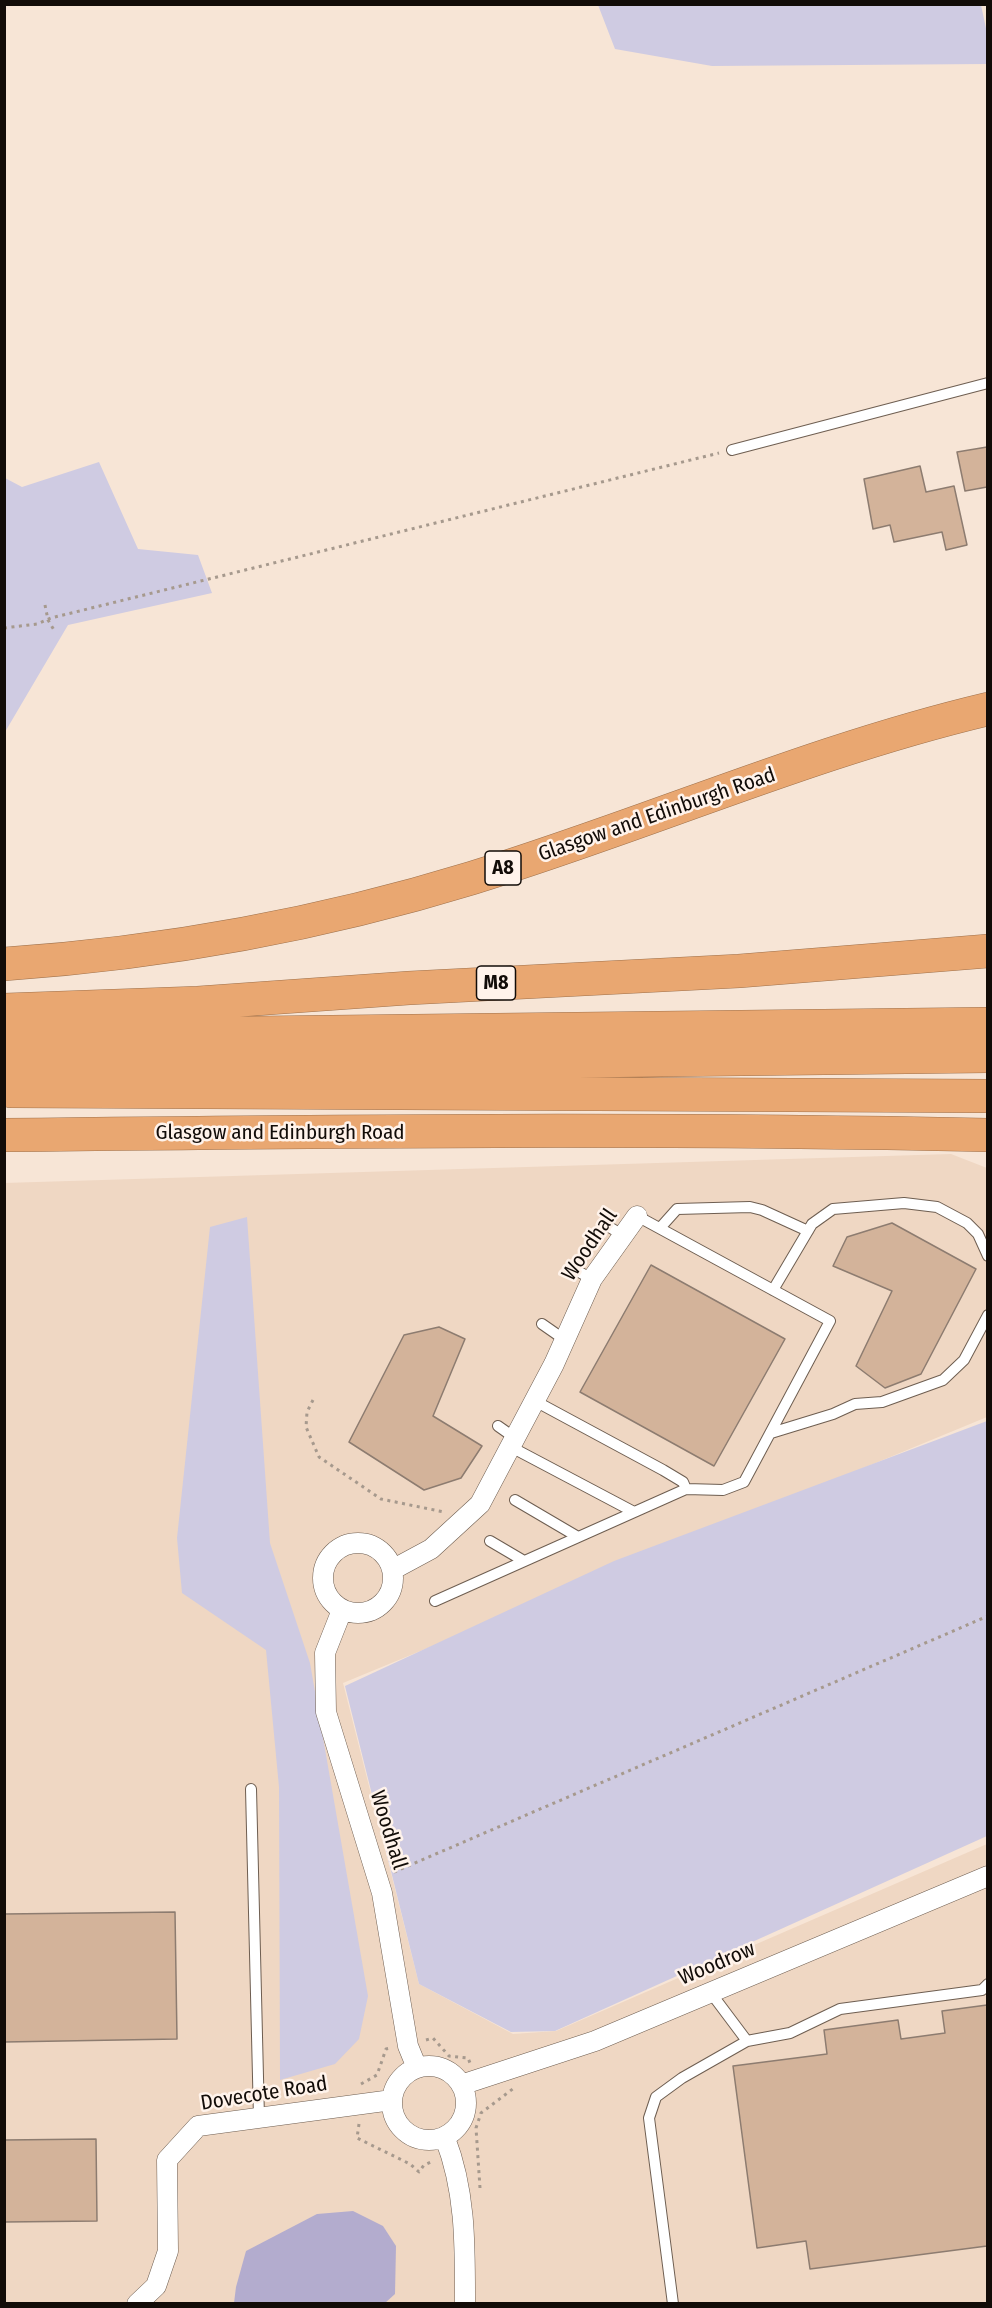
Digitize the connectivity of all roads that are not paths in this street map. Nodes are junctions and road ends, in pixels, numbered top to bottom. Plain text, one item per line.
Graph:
1 (987, 383) edge
2 (732, 450) road end
3 (987, 709) edge
4 (987, 951) edge
5 (4, 964) edge
6 (4, 1010) edge
7 (987, 1024) edge
8 (4, 1036) edge
9 (987, 1056) edge
10 (559, 1060) junction
11 (4, 1068) edge
12 (987, 1079) edge
13 (4, 1091) edge
14 (987, 1096) edge
15 (4, 1135) edge
16 (987, 1135) edge
17 (638, 1216) joint
18 (606, 1225) dead end
19 (660, 1228) junction
20 (808, 1231) junction
21 (624, 1236) junction
22 (987, 1256) edge
23 (572, 1268) dead end
24 (592, 1280) junction
25 (773, 1290) junction
26 (987, 1315) edge
27 (542, 1324) dead end
28 (565, 1340) junction
29 (535, 1401) junction
30 (498, 1426) dead end
31 (771, 1432) junction
32 (513, 1442) junction
33 (686, 1489) junction
34 (514, 1500) dead end
35 (634, 1512) junction
36 (578, 1537) junction
37 (490, 1541) dead end
38 (524, 1561) junction
39 (392, 1570) junction
40 (435, 1601) dead end
41 (342, 1610) junction
42 (251, 1789) dead end
43 (987, 1876) edge
44 (987, 1984) edge
45 (711, 1993) junction
46 (747, 2041) junction
47 (417, 2068) junction
48 (461, 2085) junction
49 (392, 2100) junction
50 (259, 2118) junction
51 (448, 2144) junction
52 (137, 2304) edge
53 (465, 2304) edge
54 (673, 2304) edge

1 - 2 lane
3 - 5 highway, Glasgow and Edinburgh Road / A8
4 - 6 highway, M8
7 - 8 highway, M8
9 - 10 highway
10 - 11 highway
10 - 12 highway
13 - 14 highway
15 - 16 highway, Glasgow and Edinburgh Road
17 - 19 lane, Woodhall
17 - 21 street, Woodhall
18 - 21 lane
19 - 20 lane
19 - 25 lane, Woodhall
20 - 22 lane
20 - 25 lane
21 - 24 street, Woodhall
23 - 24 lane
24 - 28 street, Woodhall
25 - 31 lane, Woodhall
26 - 31 lane
27 - 28 lane
28 - 29 street, Woodhall
29 - 32 street, Woodhall
29 - 33 lane
30 - 32 lane
31 - 33 lane, Woodhall
32 - 35 lane
32 - 39 street, Woodhall
33 - 35 lane
34 - 36 lane
35 - 36 lane
36 - 38 lane
37 - 38 lane
38 - 40 lane
39 - 41 street
39 - 41 street
41 - 47 street, Woodhall
42 - 50 lane
43 - 45 street, Woodrow
44 - 46 lane
45 - 46 lane
45 - 48 street, Woodrow
46 - 54 lane
47 - 48 street
47 - 49 street
48 - 51 street
49 - 50 street, Dovecote Road
49 - 51 street
50 - 52 street, Dovecote Road
51 - 53 street

